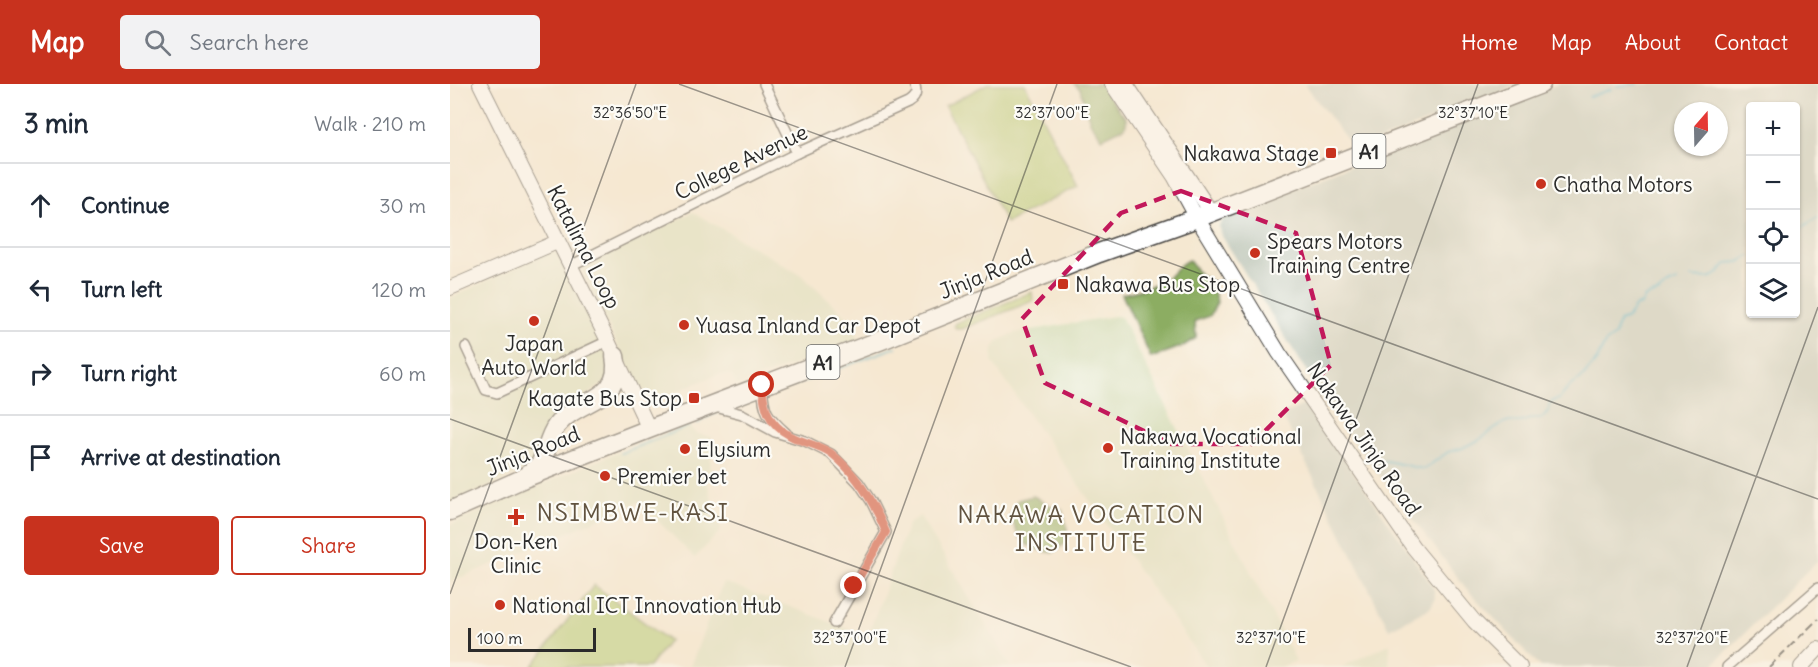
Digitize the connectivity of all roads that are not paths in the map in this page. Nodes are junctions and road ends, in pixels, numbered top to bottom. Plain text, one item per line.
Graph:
1 (480, 84) edge
2 (764, 84) edge
3 (914, 84) edge
4 (1112, 84) edge
5 (1126, 84) edge
6 (1541, 84) edge
7 (797, 153) junction
8 (1204, 215) junction
9 (557, 242) junction
10 (570, 266) junction
11 (450, 288) edge
12 (466, 347) dead end
13 (612, 349) junction
14 (762, 385) junction
15 (710, 406) junction
16 (649, 429) junction
17 (788, 435) junction
18 (522, 479) junction
19 (450, 511) edge
20 (1818, 588) edge
21 (834, 623) dead end
22 (1818, 649) edge
23 (1520, 667) edge
24 (1727, 667) edge
25 (1801, 667) edge

1 - 9 street, Katalima Loop
2 - 7 street
3 - 7 street, College Avenue
4 - 8 street
5 - 8 street
6 - 8 highway, Jinja Road / A1
7 - 10 street, College Avenue
8 - 14 highway, Jinja Road / A1
8 - 23 street, Nakawa Jinja Road
9 - 10 street, Katalima Loop
9 - 11 street
10 - 13 street, Katalima Loop
12 - 13 street
13 - 16 street, Katalima Loop
13 - 18 highway
14 - 15 highway, Jinja Road / A1
14 - 17 street
15 - 16 highway, Jinja Road / A1
15 - 17 street
16 - 18 highway, Jinja Road / A1
17 - 21 street
18 - 19 highway, Jinja Road / A1
20 - 24 street
22 - 25 street

